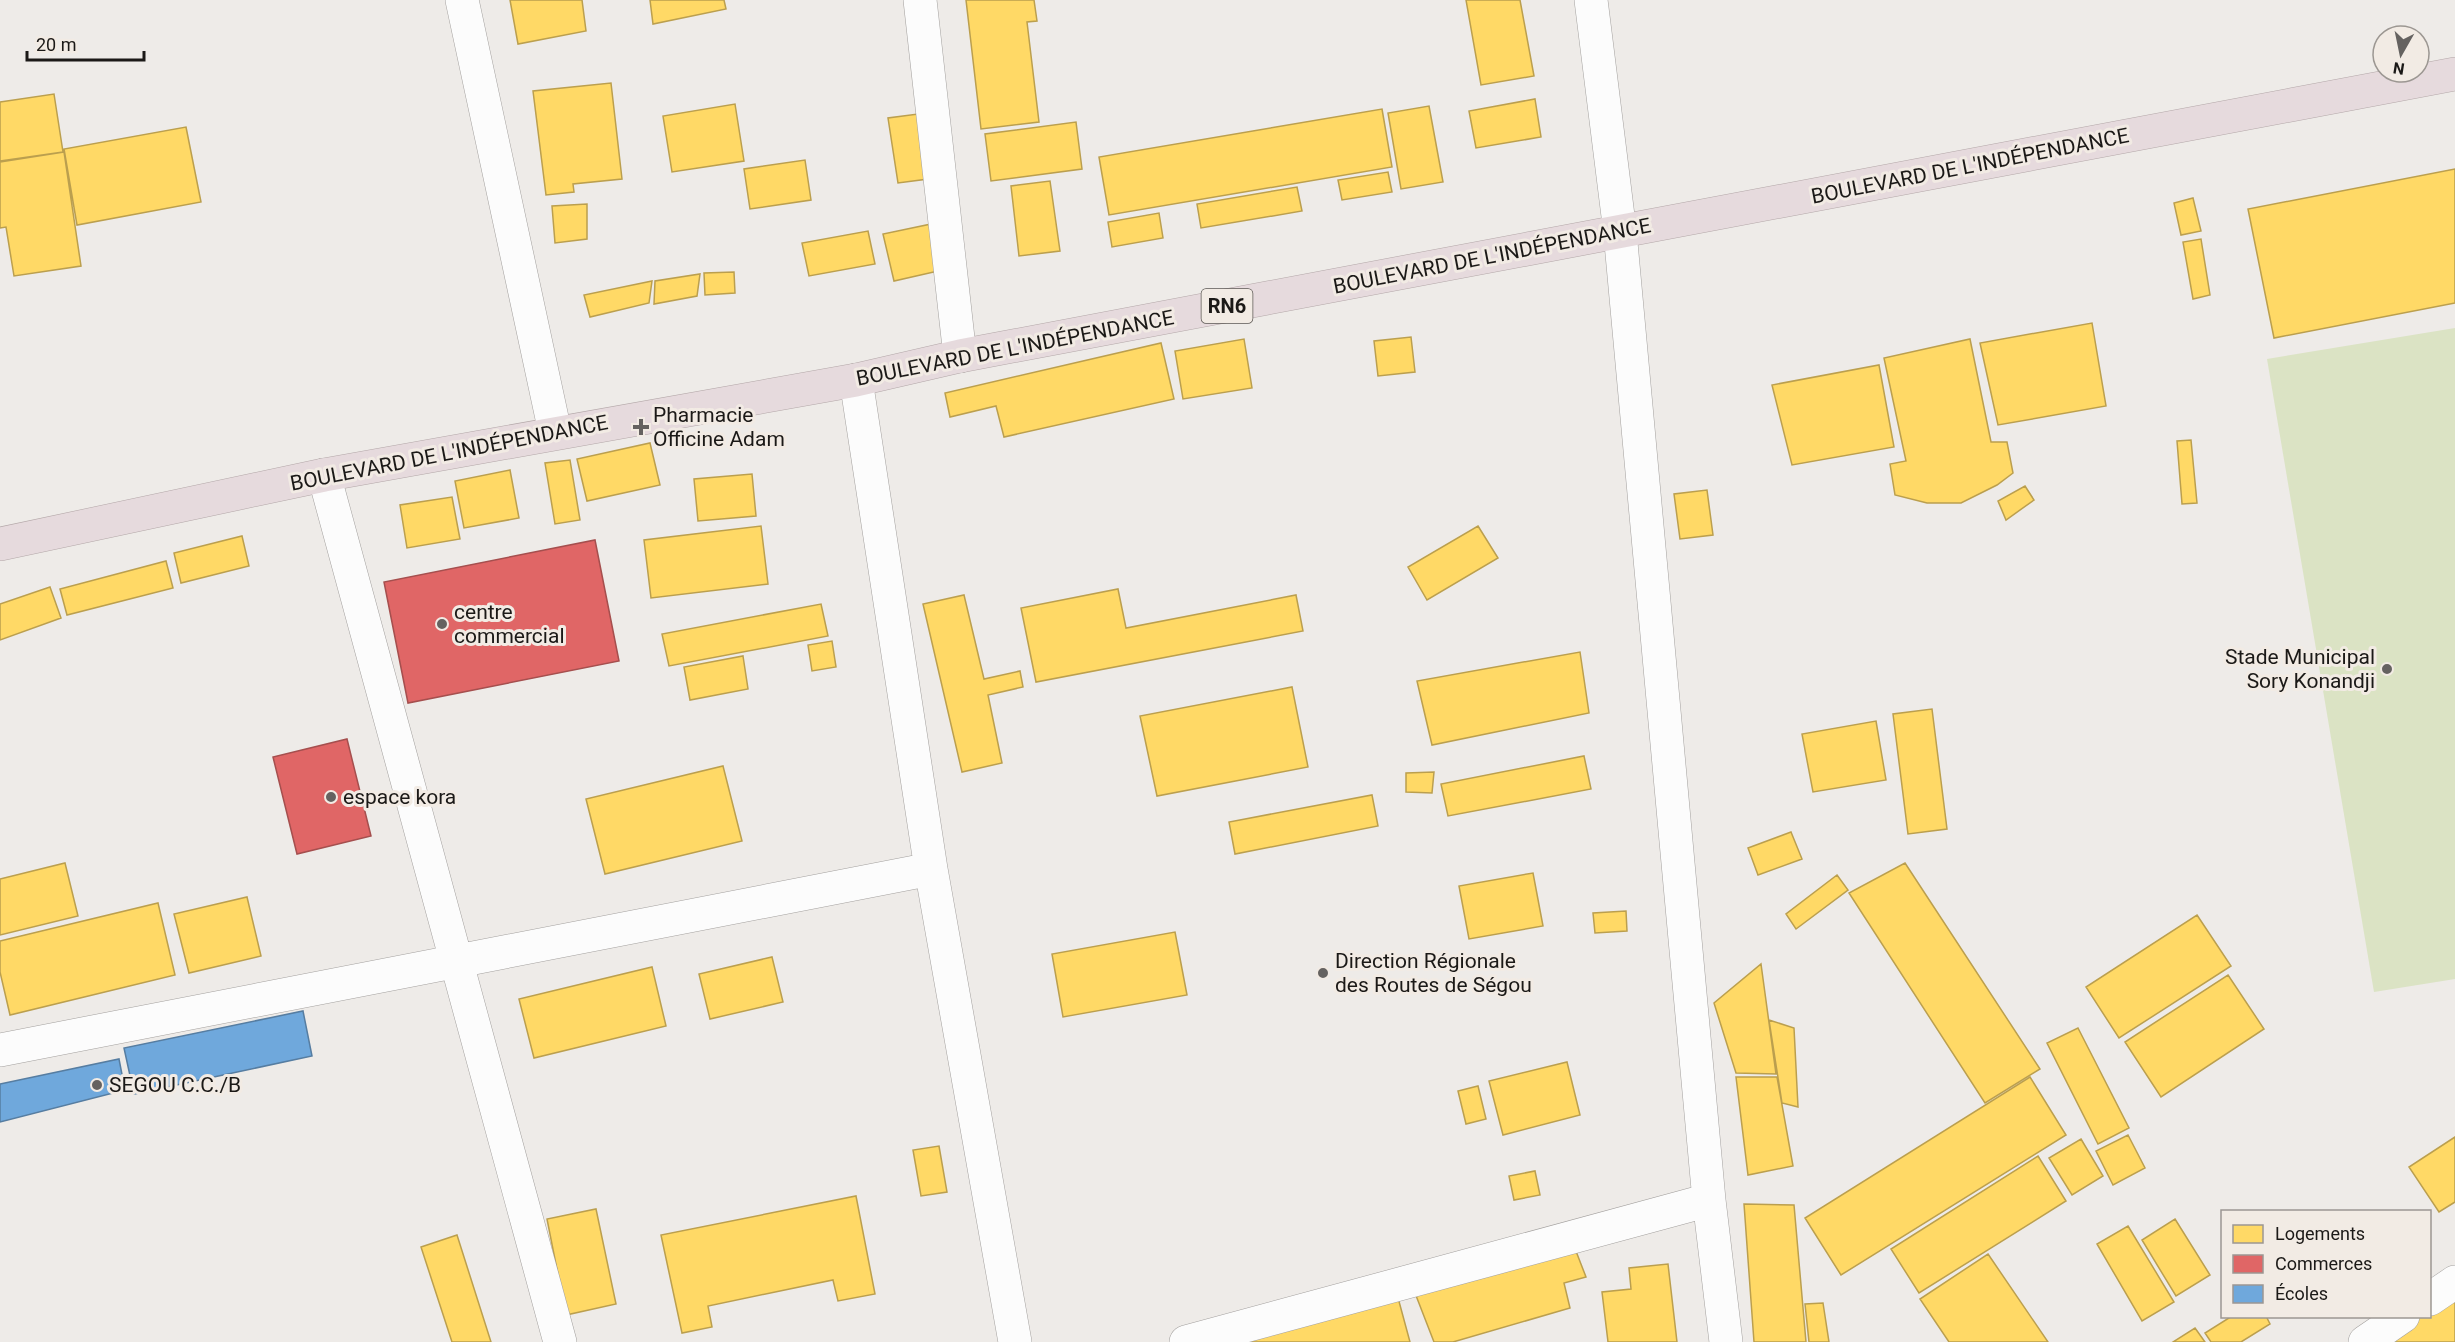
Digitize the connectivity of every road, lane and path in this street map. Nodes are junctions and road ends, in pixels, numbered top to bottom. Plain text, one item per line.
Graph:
1 (462, 0) edge
2 (920, 0) edge
3 (1592, 0) edge
4 (2455, 74) edge
5 (1620, 232) junction
6 (960, 356) junction
7 (856, 380) junction
8 (555, 432) junction
9 (324, 475) junction
10 (0, 544) edge
11 (931, 869) junction
12 (457, 962) junction
13 (0, 1050) edge
14 (1708, 1200) junction
15 (2455, 1282) edge
16 (2431, 1298) edge
17 (2401, 1318) edge
18 (560, 1342) edge
19 (1015, 1342) edge
20 (1186, 1342) edge
21 (1726, 1342) edge
22 (2365, 1342) edge

1 - 8 street
2 - 6 street
3 - 5 street
4 - 5 highway, BOULEVARD DE L'INDÉPENDANCE / RN6
5 - 6 highway, BOULEVARD DE L'INDÉPENDANCE / RN6
5 - 14 street
6 - 7 highway, BOULEVARD DE L'INDÉPENDANCE / RN6
7 - 8 highway, BOULEVARD DE L'INDÉPENDANCE / RN6
7 - 11 street
8 - 9 highway, BOULEVARD DE L'INDÉPENDANCE / RN6
9 - 10 highway, BOULEVARD DE L'INDÉPENDANCE / RN6
9 - 12 street
11 - 12 street
11 - 19 street
12 - 13 street
12 - 18 street
14 - 20 street
14 - 21 street
15 - 16 street
17 - 22 street

